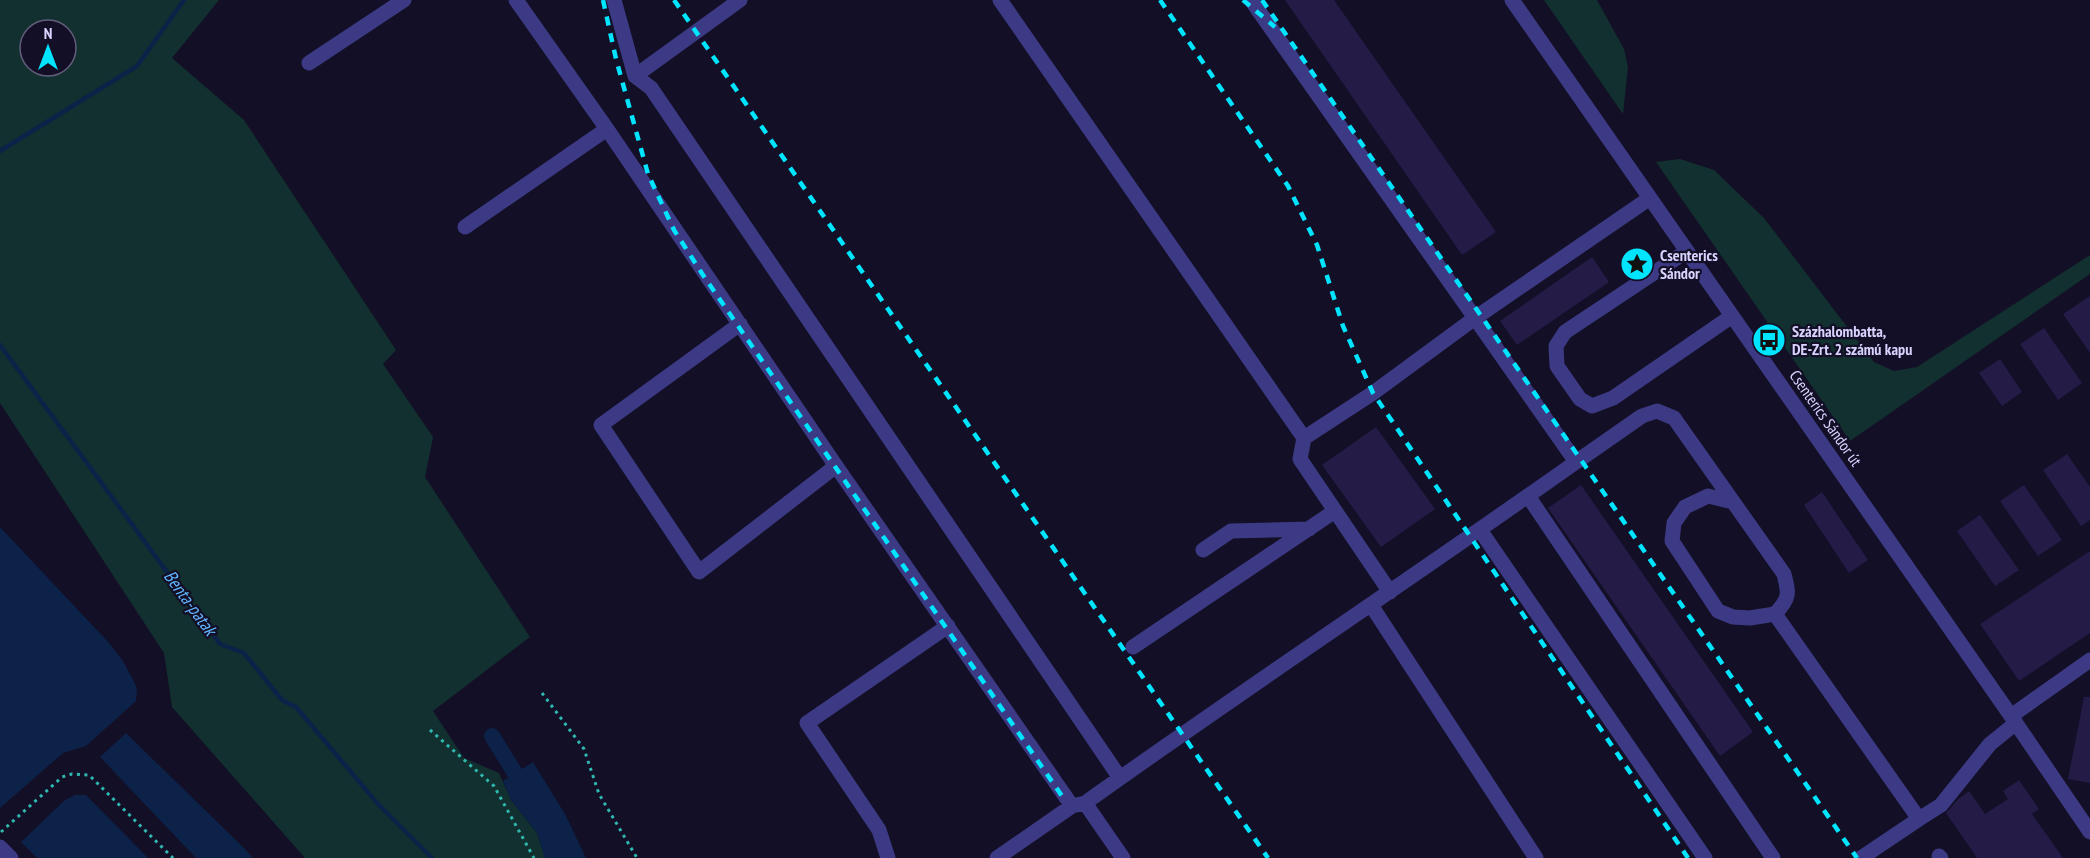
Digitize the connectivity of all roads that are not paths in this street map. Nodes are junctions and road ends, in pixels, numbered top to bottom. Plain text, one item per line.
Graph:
1 (404, 0) edge
2 (516, 0) edge
3 (614, 0) edge
4 (740, 0) edge
5 (1000, 0) edge
6 (1251, 0) edge
7 (1512, 0) edge
8 (309, 63) dead end
9 (635, 76) junction
10 (607, 129) junction
11 (1650, 198) junction
12 (465, 227) dead end
13 (1687, 251) junction
14 (1732, 315) junction
15 (1475, 318) junction
16 (740, 324) junction
17 (1304, 438) junction
18 (1576, 462) junction
19 (836, 466) junction
20 (1528, 496) junction
21 (1733, 502) junction
22 (1335, 511) junction
23 (1309, 528) junction
24 (1480, 530) junction
25 (1203, 550) dead end
26 (1390, 592) junction
27 (1371, 605) junction
28 (1775, 614) junction
29 (948, 626) junction
30 (1133, 647) dead end
31 (2090, 660) edge
32 (2014, 719) junction
33 (1120, 778) junction
34 (1078, 805) junction
35 (1919, 819) junction
36 (2089, 831) edge
37 (0, 847) edge
38 (11, 858) edge
39 (888, 858) edge
40 (997, 858) edge
41 (1123, 858) edge
42 (1536, 858) edge
43 (1705, 858) edge
44 (1773, 858) edge
45 (1862, 858) edge

1 - 8 street
2 - 10 street
3 - 9 street
4 - 9 street
5 - 17 street
6 - 15 street
7 - 11 street, Csenterics Sándor út
9 - 33 street
10 - 12 street
10 - 16 street
11 - 13 street, Csenterics Sándor út
11 - 15 street
13 - 14 street, Csenterics Sándor út
13 - 14 street
14 - 32 street, Csenterics Sándor út
15 - 17 street
15 - 18 street
16 - 19 street
16 - 19 street
17 - 22 street
18 - 20 street
18 - 21 street
19 - 29 street
20 - 24 street
20 - 44 street
21 - 28 street
21 - 28 street
22 - 23 street
22 - 26 street
23 - 25 street
23 - 30 street
24 - 26 street
24 - 43 street
26 - 27 street
27 - 33 street
27 - 42 street
28 - 35 street
29 - 34 street
29 - 39 street
31 - 32 street
32 - 35 street
32 - 36 street, Csenterics Sándor út
33 - 34 street
34 - 40 street
34 - 41 street
35 - 45 street
37 - 38 street

